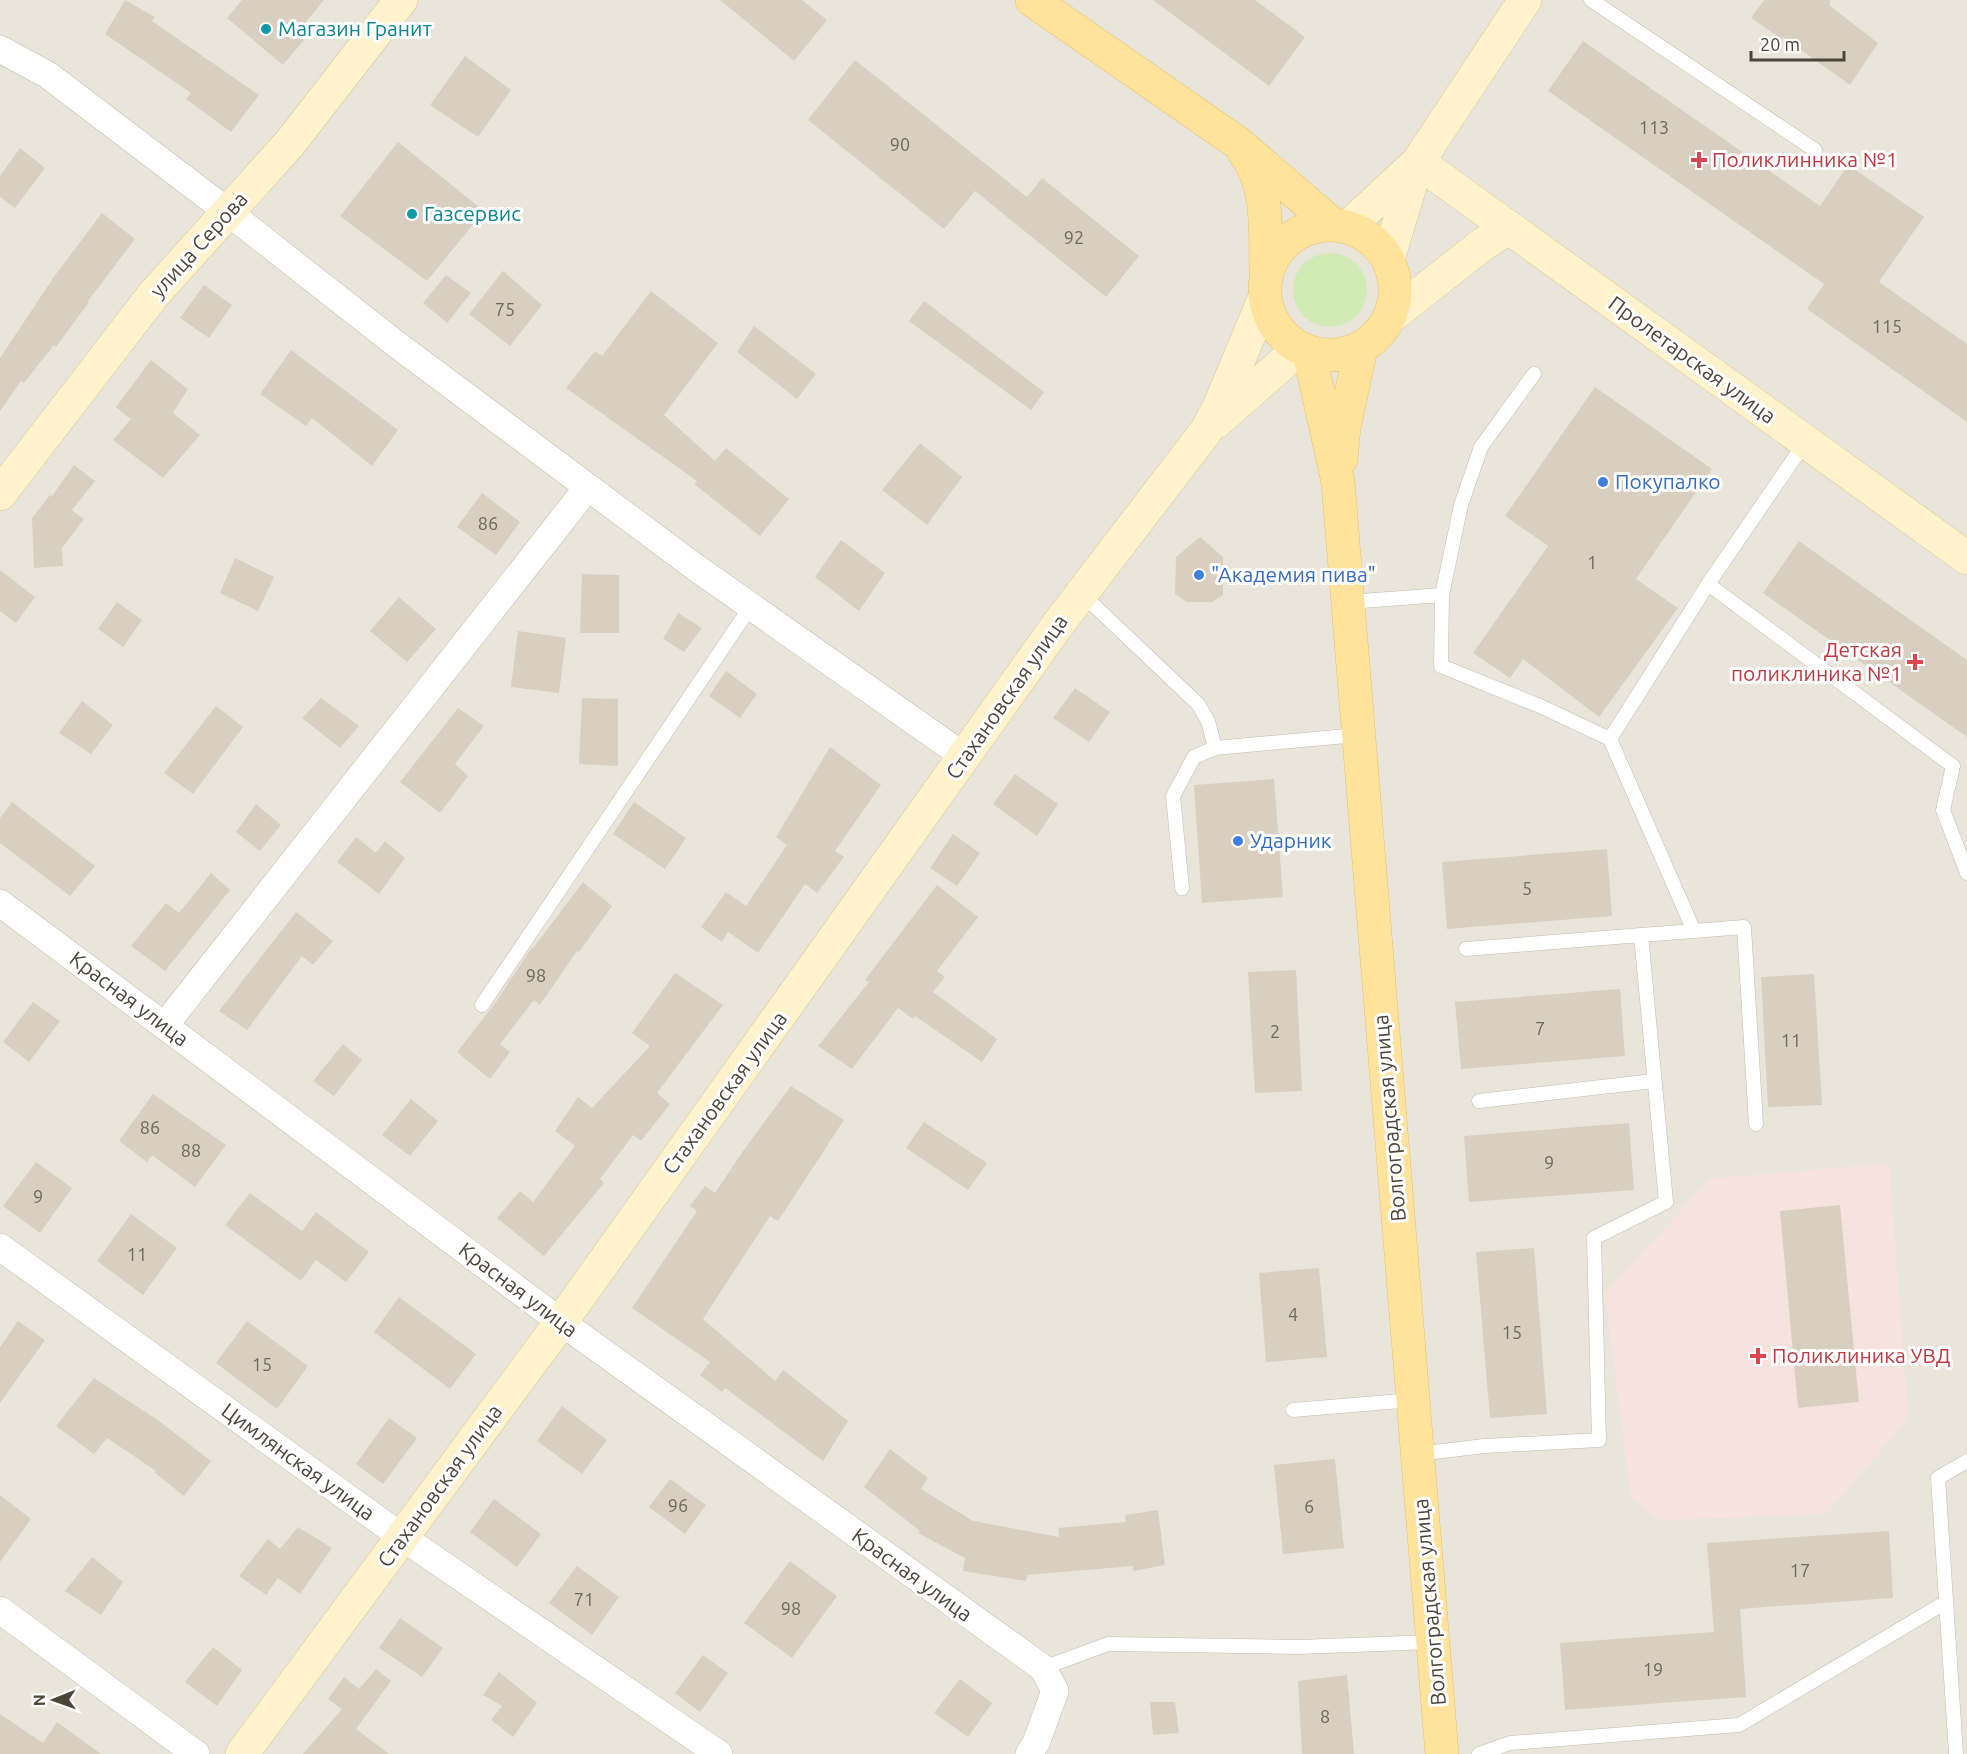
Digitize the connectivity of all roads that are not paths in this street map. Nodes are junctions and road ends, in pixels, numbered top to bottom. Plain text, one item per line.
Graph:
1 (401, 0) edge
2 (1032, 0) edge
3 (1525, 0) edge
4 (1592, 0) edge
5 (0, 49) edge
6 (1238, 143) junction
7 (1815, 150) dead end
8 (1418, 162) junction
9 (228, 212) junction
10 (1340, 225) junction
11 (1509, 228) junction
12 (1388, 259) junction
13 (1266, 285) junction
14 (1389, 318) junction
15 (1361, 348) junction
16 (1304, 350) junction
17 (1534, 374) dead end
18 (1206, 431) junction
19 (1806, 441) junction
20 (1338, 482) junction
21 (588, 487) junction
22 (0, 494) edge
23 (1967, 558) edge
24 (1708, 584) junction
25 (1082, 594) junction
26 (1442, 595) junction
27 (1348, 602) junction
28 (751, 606) junction
29 (1358, 735) junction
30 (1610, 738) junction
31 (1215, 748) junction
32 (965, 757) junction
33 (1967, 873) edge
34 (1182, 888) dead end
35 (0, 903) edge
36 (1694, 931) junction
37 (1641, 935) junction
38 (1466, 949) dead end
39 (482, 1005) dead end
40 (165, 1025) junction
41 (1654, 1081) junction
42 (1479, 1101) dead end
43 (1756, 1124) dead end
44 (0, 1247) edge
45 (561, 1322) junction
46 (1413, 1400) junction
47 (1293, 1410) dead end
48 (1418, 1454) junction
49 (1967, 1461) edge
50 (402, 1538) junction
51 (1946, 1602) junction
52 (0, 1610) edge
53 (1433, 1642) junction
54 (1042, 1668) junction
55 (196, 1754) edge
56 (242, 1754) edge
57 (719, 1754) edge
58 (1029, 1754) edge
59 (1442, 1754) edge
60 (1479, 1754) edge
61 (1956, 1754) edge

1 - 9 street, улица Серова
2 - 6 main road
3 - 8 street
4 - 7 lane
5 - 9 street
6 - 10 main road
6 - 13 main road
8 - 10 street
8 - 11 street, Пролетарская улица
8 - 12 street
9 - 21 street
9 - 22 street, улица Серова
10 - 12 main road
10 - 13 main road
11 - 14 street
11 - 19 street, Пролетарская улица
12 - 14 main road
13 - 16 main road
13 - 18 street, Стахановская улица
14 - 15 main road
15 - 16 main road
15 - 20 main road, Волгоградская улица
16 - 18 street, Стахановская улица
16 - 20 main road, Волгоградская улица
17 - 26 lane
18 - 25 street, Стахановская улица
19 - 23 street, Пролетарская улица
19 - 24 lane
20 - 27 main road, Волгоградская улица
21 - 28 street
21 - 40 street
24 - 30 lane
24 - 33 lane
25 - 31 lane
25 - 32 street, Стахановская улица
26 - 27 lane
26 - 30 lane
27 - 29 main road, Волгоградская улица
28 - 32 street
28 - 39 lane
29 - 31 lane
29 - 46 main road, Волгоградская улица
30 - 36 lane
31 - 34 lane
32 - 45 street, Стахановская улица
35 - 40 street, Красная улица
36 - 37 lane
36 - 43 lane
37 - 38 lane
37 - 41 lane
40 - 45 street, Красная улица
41 - 42 lane
41 - 48 lane
44 - 50 street, Цимлянская улица
45 - 50 street, Стахановская улица
45 - 54 street, Красная улица
46 - 47 lane
46 - 48 main road, Волгоградская улица
48 - 53 main road, Волгоградская улица
49 - 51 lane
50 - 56 street, Стахановская улица
50 - 57 street, Цимлянская улица
51 - 60 lane
51 - 61 lane
52 - 55 street
53 - 54 lane
53 - 59 main road, Волгоградская улица
54 - 58 street

